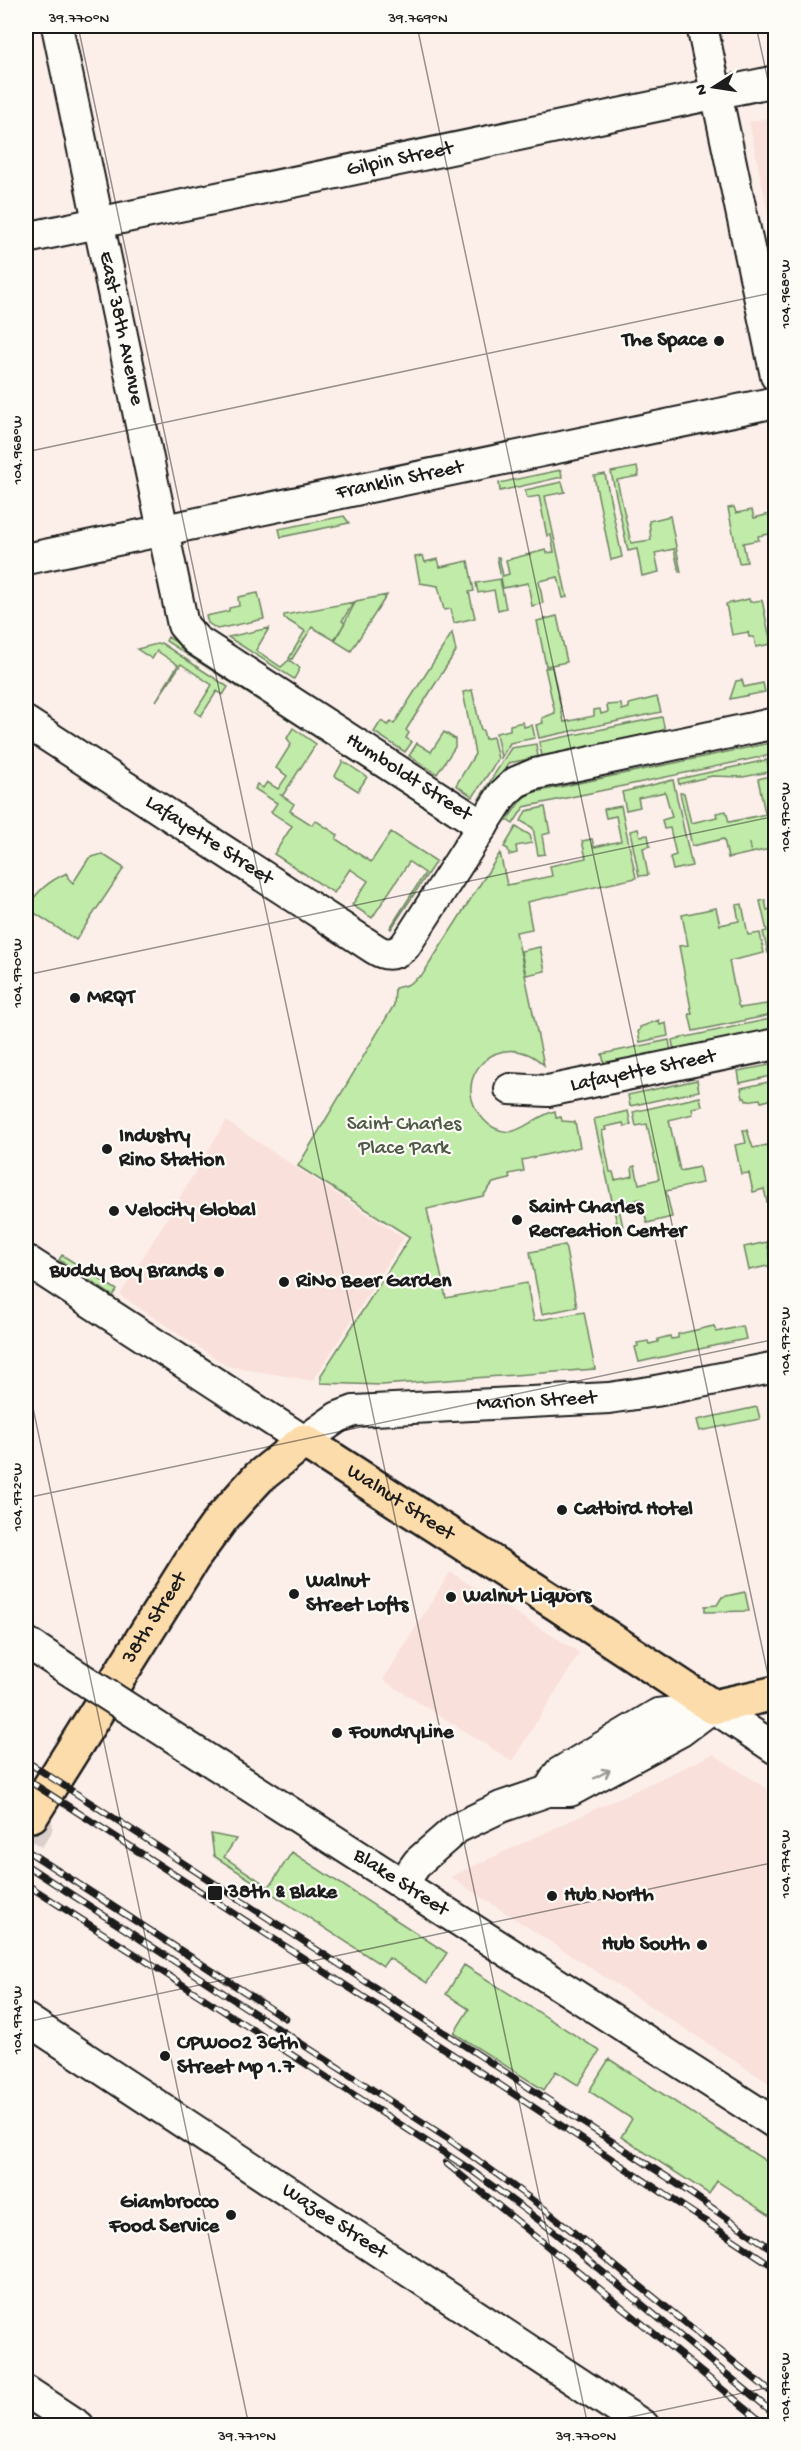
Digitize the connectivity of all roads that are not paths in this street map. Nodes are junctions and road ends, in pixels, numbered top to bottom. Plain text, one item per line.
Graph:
1 (57, 26) edge
2 (702, 26) edge
3 (776, 81) edge
4 (716, 93) junction
5 (98, 222) junction
6 (26, 238) edge
7 (776, 376) edge
8 (776, 402) edge
9 (162, 530) junction
10 (26, 559) edge
11 (186, 632) joint
12 (26, 722) edge
13 (776, 723) edge
14 (483, 826) junction
15 (776, 1044) edge
16 (510, 1089) dead end
17 (26, 1260) edge
18 (776, 1367) edge
19 (304, 1441) junction
20 (26, 1642) edge
21 (776, 1694) edge
22 (713, 1707) junction
23 (776, 1749) edge
24 (33, 1815) dead end
25 (402, 1884) junction
26 (26, 2019) edge
27 (776, 2124) edge
28 (26, 2391) edge
29 (602, 2414) edge
30 (79, 2426) edge
31 (644, 2426) edge

1 - 5 street, East 38th Avenue
2 - 4 street
3 - 4 street, Gilpin Street
4 - 5 street, Gilpin Street
4 - 7 street
5 - 6 street, Gilpin Street
5 - 9 street, East 38th Avenue
8 - 9 street, Franklin Street
9 - 10 street, Franklin Street
9 - 11 street, East 38th Avenue
11 - 14 street, Humboldt Street
12 - 14 street, Lafayette Street
13 - 14 street, Humboldt Street
15 - 16 street, Lafayette Street
17 - 19 street, Walnut Street
18 - 19 street, Marion Street
19 - 22 main road, Walnut Street
19 - 24 main road, 38th Street
20 - 25 street, Blake Street, bridge
21 - 22 main road
22 - 23 street, Walnut Street
22 - 25 street
25 - 27 street, Blake Street
26 - 29 street, Wazee Street
28 - 30 street
29 - 31 street, Wazee Street

